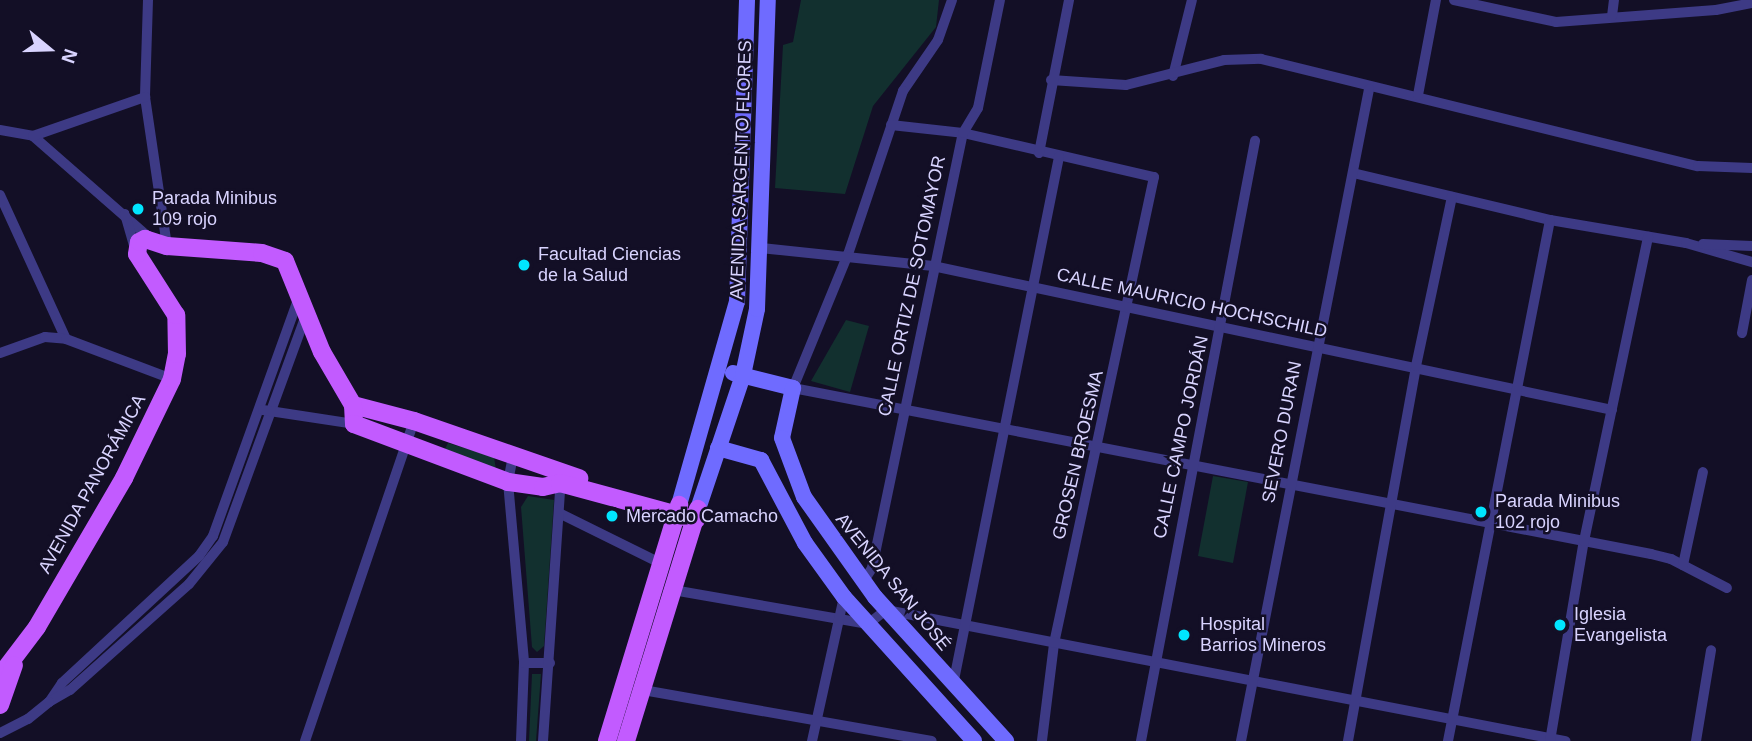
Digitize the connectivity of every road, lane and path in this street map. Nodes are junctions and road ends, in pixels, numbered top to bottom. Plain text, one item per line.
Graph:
1 (148, 0) edge
2 (747, 0) edge
3 (768, 0) edge
4 (953, 0) edge
5 (1000, 0) edge
6 (1069, 0) edge
7 (1192, 0) edge
8 (1436, 0) edge
9 (1454, 0) edge
10 (1614, 0) edge
11 (1752, 3) edge
12 (1612, 16) junction
13 (1173, 76) junction
14 (1051, 80) junction
15 (1369, 89) junction
16 (1418, 95) junction
17 (145, 97) junction
18 (891, 125) junction
19 (0, 130) edge
20 (963, 133) junction
21 (33, 136) junction
22 (1255, 141) dead end
23 (1040, 153) junction
24 (1059, 157) junction
25 (1752, 168) edge
26 (1353, 173) junction
27 (0, 195) edge
28 (1452, 197) junction
29 (124, 211) junction
30 (1550, 219) junction
31 (1648, 237) junction
32 (160, 243) junction
33 (1686, 243) junction
34 (1752, 246) edge
35 (761, 248) junction
36 (137, 254) junction
37 (848, 254) junction
38 (1752, 262) edge
39 (933, 266) junction
40 (1752, 280) edge
41 (1033, 287) junction
42 (300, 294) junction
43 (1129, 306) junction
44 (308, 311) junction
45 (1222, 324) junction
46 (1742, 334) dead end
47 (66, 339) junction
48 (1316, 348) junction
49 (0, 353) edge
50 (1416, 366) junction
51 (720, 371) junction
52 (743, 375) junction
53 (172, 379) junction
54 (793, 388) junction
55 (1517, 389) junction
56 (353, 405) junction
57 (258, 408) junction
58 (1612, 411) junction
59 (270, 412) junction
60 (903, 412) junction
61 (414, 421) junction
62 (354, 424) junction
63 (1005, 430) junction
64 (408, 441) junction
65 (1098, 446) junction
66 (718, 449) junction
67 (513, 456) junction
68 (1193, 462) junction
69 (1703, 472) dead end
70 (561, 478) junction
71 (508, 482) junction
72 (1289, 485) junction
73 (1392, 504) junction
74 (678, 510) junction
75 (559, 513) junction
76 (697, 515) junction
77 (1490, 522) junction
78 (1584, 541) junction
79 (662, 564) junction
80 (1683, 565) junction
81 (863, 582) junction
82 (1727, 588) dead end
83 (673, 590) junction
84 (844, 597) junction
85 (886, 610) junction
86 (838, 619) junction
87 (868, 624) junction
88 (966, 624) junction
89 (1054, 644) junction
90 (1711, 650) dead end
91 (524, 663) junction
92 (550, 663) junction
93 (1154, 663) junction
94 (1250, 684) junction
95 (953, 685) junction
96 (1, 690) edge
97 (643, 690) junction
98 (1354, 701) junction
99 (49, 702) junction
100 (818, 719) junction
101 (1451, 719) junction
102 (0, 733) edge
103 (1550, 740) edge
104 (305, 741) edge
105 (521, 741) edge
106 (543, 741) edge
107 (607, 741) edge
108 (626, 741) edge
109 (812, 741) edge
110 (932, 741) edge
111 (974, 741) edge
112 (1006, 741) edge
113 (1042, 741) edge
114 (1141, 741) edge
115 (1241, 741) edge
116 (1348, 741) edge
117 (1448, 741) edge
118 (1565, 741) edge
119 (1696, 741) edge

1 - 17 street
2 - 51 street, AVENIDA SARGENTO FLORES
3 - 35 street, AVENIDA SARGENTO FLORES
4 - 18 street
5 - 20 street, CALLE ORTIZ DE SOTOMAYOR
6 - 14 street
7 - 13 street
8 - 16 street
9 - 12 street
10 - 12 street
11 - 12 street
13 - 14 street
13 - 15 street
14 - 23 street
15 - 16 street
15 - 26 street, SEVERO DURAN
16 - 25 street
17 - 21 street
17 - 32 street
18 - 20 street
18 - 37 street
19 - 21 street
20 - 23 street
20 - 39 street, CALLE ORTIZ DE SOTOMAYOR
21 - 29 street
22 - 45 street, CALLE CAMPO JORDÁN
23 - 24 street
24 - 41 street
24 - 43 street, GROSEN BROESMA
26 - 28 street
26 - 48 street, SEVERO DURAN
27 - 47 street
28 - 30 street
28 - 50 street
29 - 32 street
29 - 36 street
30 - 31 street
30 - 55 street
31 - 33 street
31 - 58 street
32 - 36 main road
32 - 42 main road
33 - 34 street
33 - 38 street
35 - 37 street, CALLE MAURICIO HOCHSCHILD
35 - 52 street, AVENIDA SARGENTO FLORES
36 - 53 main road, AVENIDA PANORÁMICA
37 - 39 street, CALLE MAURICIO HOCHSCHILD
37 - 54 street
39 - 41 street, CALLE MAURICIO HOCHSCHILD
39 - 60 street, CALLE ORTIZ DE SOTOMAYOR
40 - 46 street
41 - 43 street, CALLE MAURICIO HOCHSCHILD
41 - 63 street
42 - 44 main road
42 - 57 street
43 - 45 street, CALLE MAURICIO HOCHSCHILD
43 - 65 street, GROSEN BROESMA
44 - 56 main road
44 - 59 street
45 - 48 street, CALLE MAURICIO HOCHSCHILD
45 - 68 street, CALLE CAMPO JORDÁN
47 - 49 street
47 - 53 street
48 - 50 street, CALLE MAURICIO HOCHSCHILD
48 - 72 street, SEVERO DURAN
50 - 55 street, CALLE MAURICIO HOCHSCHILD
50 - 73 street
51 - 52 street
51 - 74 street, AVENIDA SARGENTO FLORES
52 - 54 street
52 - 66 street, AVENIDA SARGENTO FLORES
53 - 96 main road, AVENIDA PANORÁMICA
54 - 60 street
54 - 81 street, AVENIDA SAN JOSÉ
55 - 58 street, CALLE MAURICIO HOCHSCHILD
55 - 77 street
56 - 61 main road
56 - 62 main road
57 - 59 street
57 - 99 street
58 - 78 street
59 - 62 street
59 - 99 street
60 - 63 street
60 - 81 street, CALLE ORTIZ DE SOTOMAYOR
61 - 64 street
61 - 67 main road
62 - 64 main road
63 - 65 street
63 - 88 street
64 - 71 main road
64 - 104 street
65 - 68 street
65 - 89 street, GROSEN BROESMA
66 - 76 street, AVENIDA SARGENTO FLORES
66 - 84 street
67 - 70 main road
67 - 71 street
68 - 72 street
68 - 93 street, CALLE CAMPO JORDÁN
69 - 80 street
70 - 71 main road
70 - 74 main road
70 - 75 street
71 - 91 street
72 - 73 street
72 - 94 street, SEVERO DURAN
73 - 77 street
73 - 98 street
74 - 76 main road
74 - 79 main road, AVENIDA SARGENTO FLORES
75 - 79 street
75 - 92 street
76 - 83 main road, AVENIDA SARGENTO FLORES
77 - 78 street
77 - 101 street
78 - 80 street
78 - 103 street
79 - 107 main road, AVENIDA SARGENTO FLORES
80 - 82 street
81 - 85 street, AVENIDA SAN JOSÉ
83 - 86 street
83 - 97 main road, AVENIDA SARGENTO FLORES
84 - 86 street
84 - 87 street
85 - 87 street
85 - 88 street
85 - 95 street, AVENIDA SAN JOSÉ
86 - 87 street
86 - 100 street
87 - 111 street
88 - 89 street
88 - 95 street
89 - 93 street
89 - 113 street, GROSEN BROESMA
90 - 119 street
91 - 92 street
91 - 105 street
92 - 106 street
93 - 94 street
93 - 114 street, CALLE CAMPO JORDÁN
94 - 98 street
94 - 115 street, SEVERO DURAN
95 - 112 street, AVENIDA SAN JOSÉ
97 - 100 street
97 - 108 main road, AVENIDA SARGENTO FLORES
98 - 101 street
98 - 116 street
99 - 102 street
100 - 109 street
100 - 110 street
101 - 103 street
101 - 117 street
103 - 118 street

